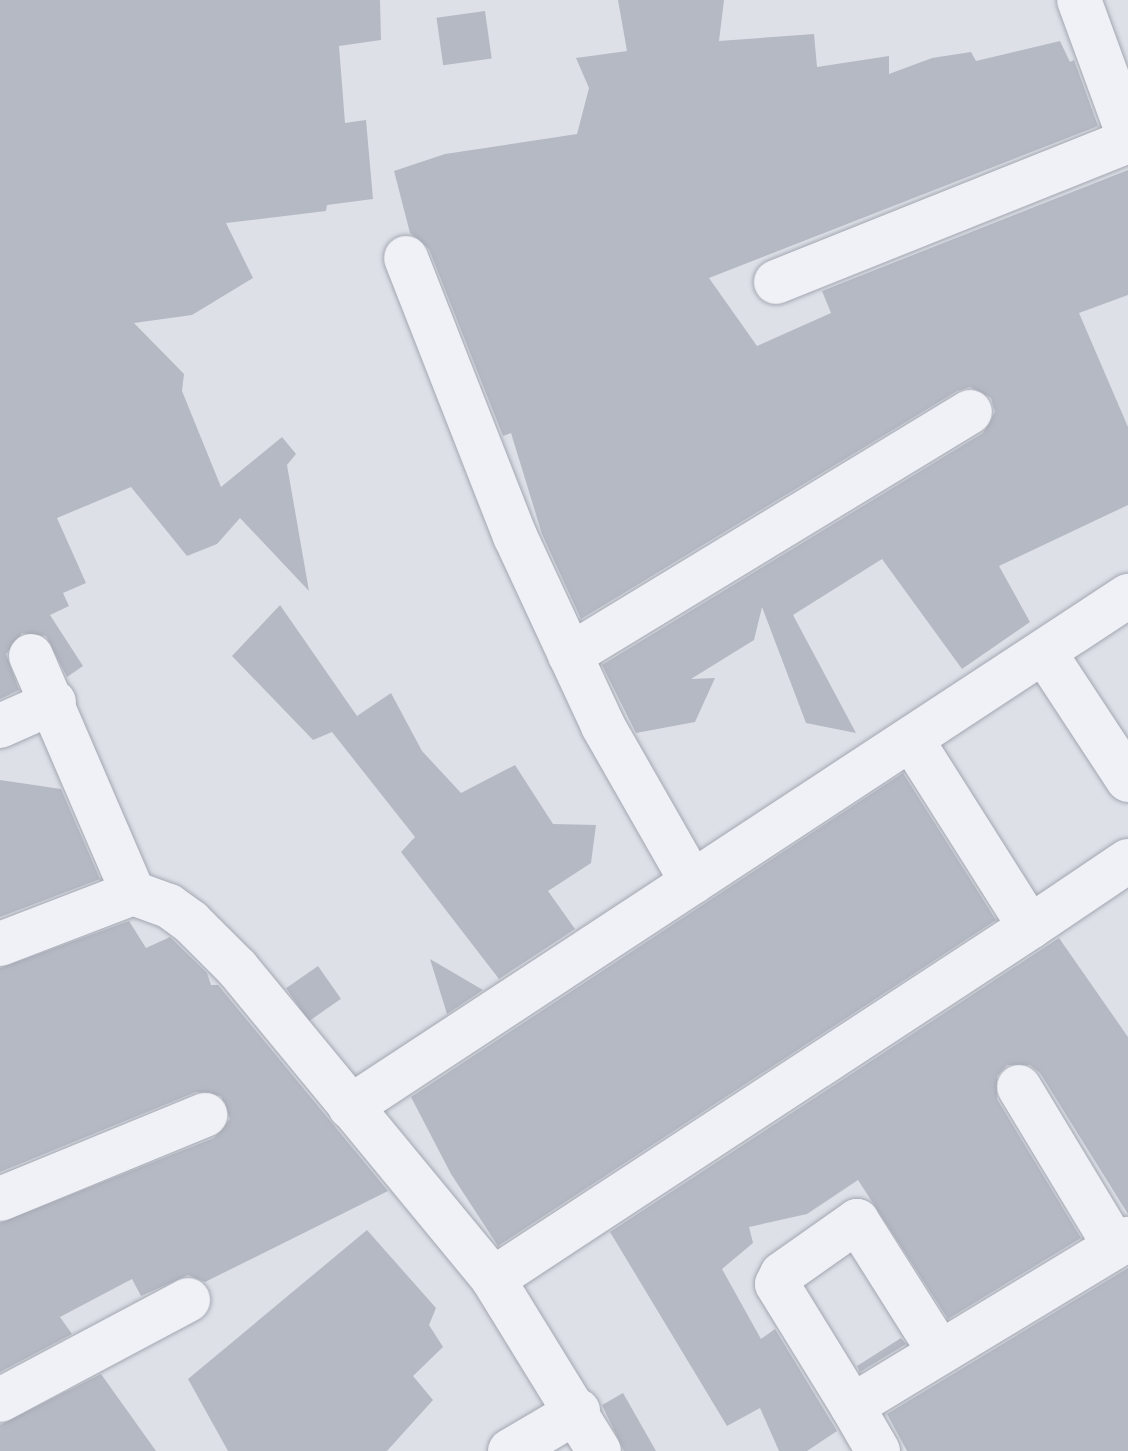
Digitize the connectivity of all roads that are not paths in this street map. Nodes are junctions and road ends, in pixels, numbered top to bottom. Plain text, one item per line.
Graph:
1 (1079, 0) edge
2 (1128, 134) edge
3 (1128, 141) edge
4 (406, 258) dead end
5 (776, 282) dead end
6 (970, 412) dead end
7 (1128, 596) edge
8 (1044, 652) junction
9 (570, 655) junction
10 (31, 656) dead end
11 (54, 702) junction
12 (0, 726) edge
13 (913, 742) junction
14 (1128, 780) edge
15 (1128, 861) edge
16 (692, 882) junction
17 (133, 893) junction
18 (1030, 927) junction
19 (0, 944) edge
20 (1019, 1087) dead end
21 (350, 1107) junction
22 (205, 1115) dead end
23 (0, 1199) edge
24 (1121, 1242) edge
25 (493, 1279) junction
26 (188, 1300) dead end
27 (938, 1349) junction
28 (0, 1400) edge
29 (852, 1406) junction
30 (578, 1411) junction
31 (510, 1451) edge
32 (599, 1451) edge
33 (878, 1451) edge

1 - 2 street
3 - 5 street
4 - 9 street
6 - 9 street
7 - 8 street
8 - 13 street
8 - 14 street
9 - 16 street
10 - 11 street
11 - 12 street
11 - 17 street
13 - 16 street
13 - 18 street
15 - 18 street
16 - 21 street
17 - 19 street
17 - 21 street
18 - 25 street
20 - 24 street
21 - 25 street
22 - 23 street
24 - 27 street
25 - 30 street
26 - 28 street
27 - 29 street
27 - 29 street
29 - 33 street
30 - 31 street
30 - 32 street

